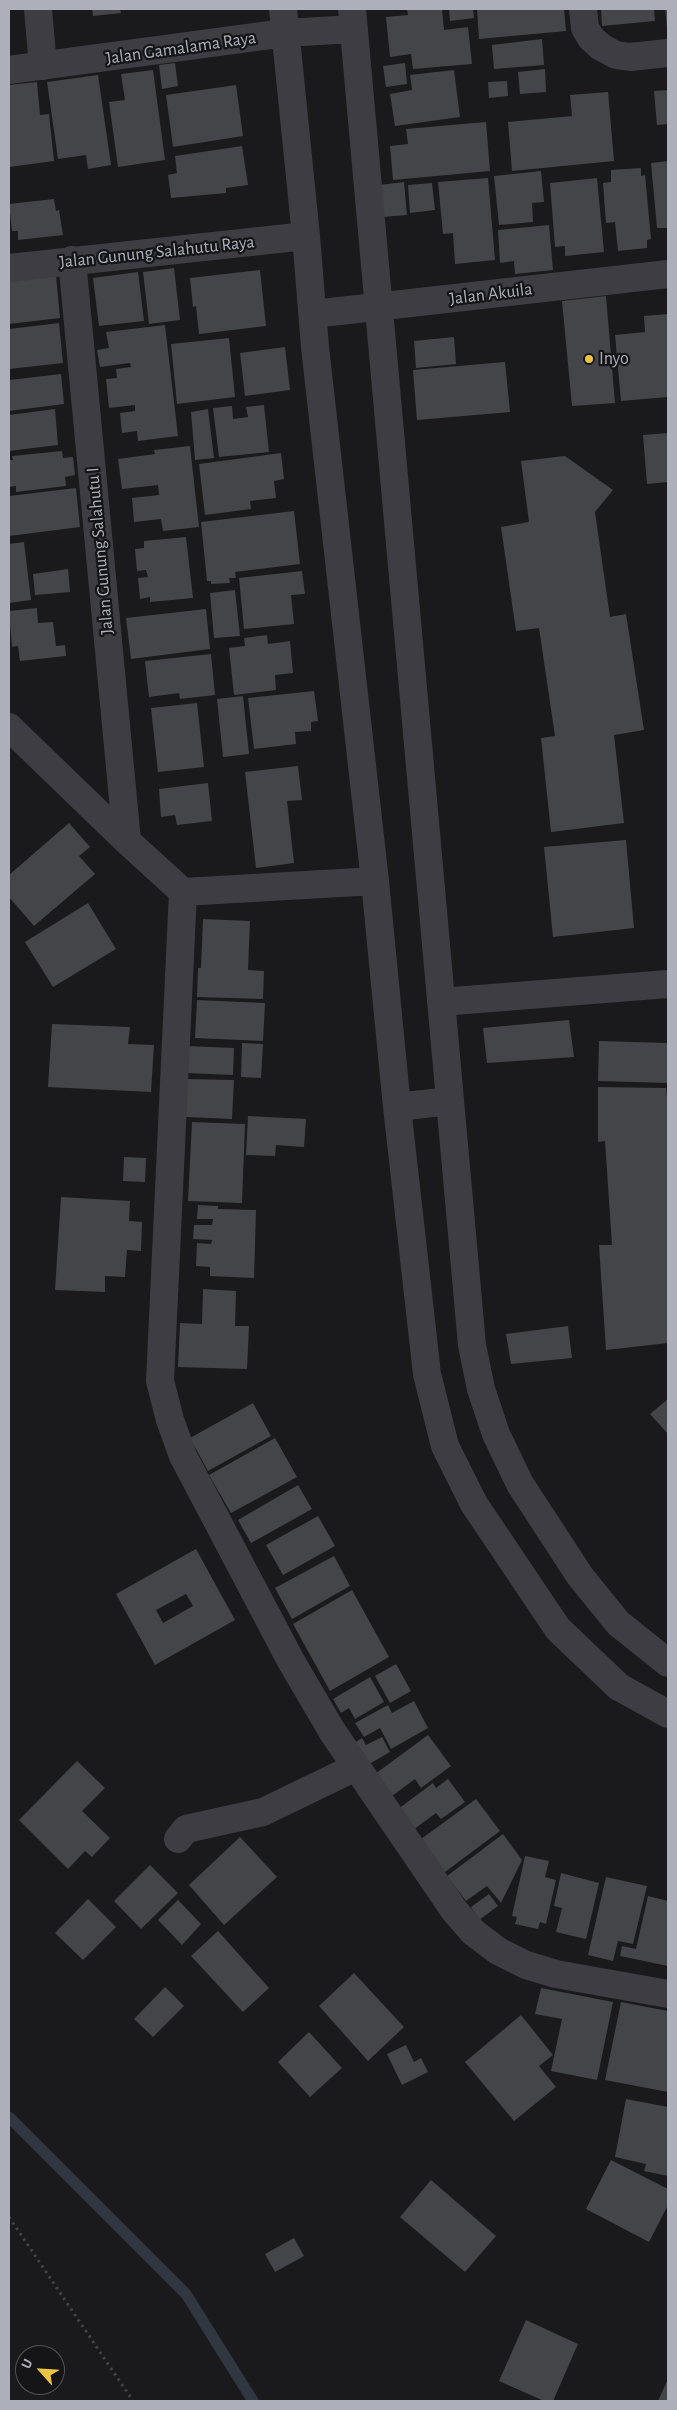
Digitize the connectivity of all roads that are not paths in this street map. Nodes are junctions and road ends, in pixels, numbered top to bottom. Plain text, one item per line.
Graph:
1 (38, 9) edge
2 (582, 9) edge
3 (353, 19) edge
4 (284, 21) edge
5 (668, 53) edge
6 (43, 66) junction
7 (9, 70) edge
8 (306, 236) junction
9 (72, 260) junction
10 (9, 268) edge
11 (668, 274) edge
12 (379, 307) junction
13 (313, 314) junction
14 (9, 727) edge
15 (127, 842) junction
16 (375, 881) junction
17 (183, 892) junction
18 (668, 984) edge
19 (441, 1002) junction
20 (450, 1101) junction
21 (397, 1107) junction
22 (668, 1663) edge
23 (668, 1714) edge
24 (356, 1767) junction
25 (178, 1839) dead end
26 (668, 1994) edge

1 - 6 street
2 - 5 street
3 - 4 street, Jalan Gamalama Raya
3 - 12 street
4 - 6 street, Jalan Gamalama Raya
4 - 8 street
6 - 7 street, Jalan Gamalama Raya
8 - 9 street, Jalan Gunung Salahutu Raya
8 - 13 street
9 - 10 street, Jalan Gunung Salahutu Raya
9 - 15 street, Jalan Gunung Salahutu I
11 - 12 street, Jalan Akuila
12 - 13 street, Jalan Akuila
12 - 19 street
13 - 16 street
14 - 15 street
15 - 17 street
16 - 17 street
16 - 21 street
17 - 24 street
18 - 19 street
19 - 20 street
20 - 21 street
20 - 22 street
21 - 23 street
24 - 25 street
24 - 26 street

